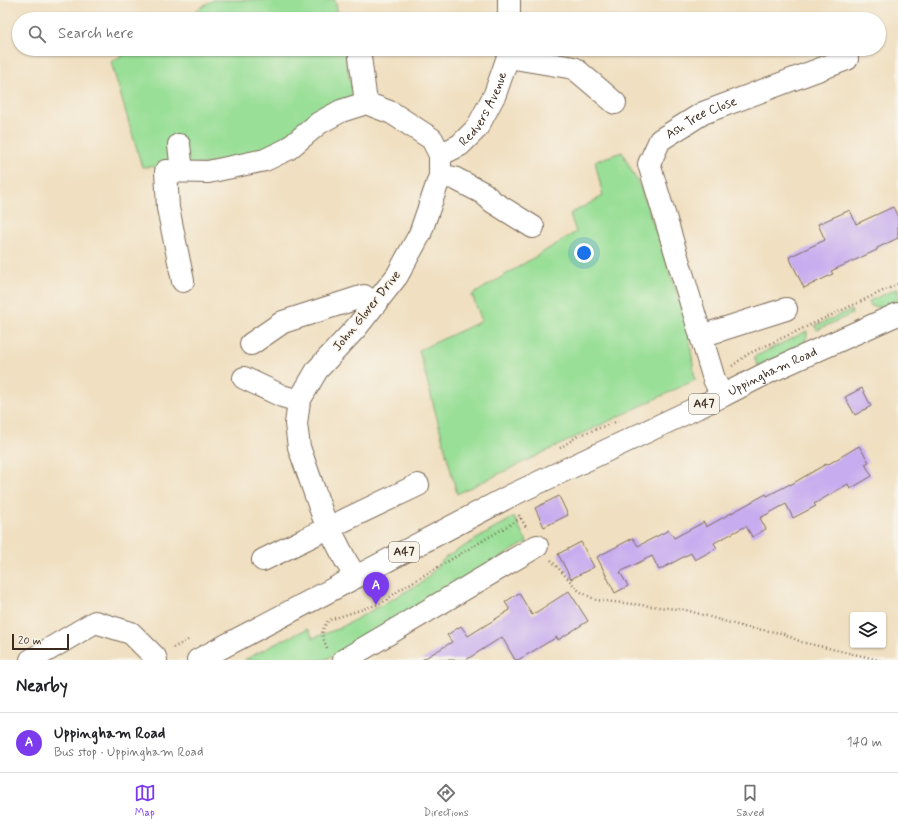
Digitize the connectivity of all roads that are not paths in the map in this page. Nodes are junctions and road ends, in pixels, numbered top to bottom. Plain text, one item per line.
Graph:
1 (509, 0) edge
2 (510, 12) edge
3 (360, 56) edge
4 (507, 56) edge
5 (521, 56) edge
6 (847, 59) dead end
7 (366, 103) junction
8 (615, 103) dead end
9 (179, 145) dead end
10 (440, 166) junction
11 (174, 171) junction
12 (533, 226) dead end
13 (183, 281) dead end
14 (375, 304) junction
15 (786, 309) dead end
16 (898, 314) edge
17 (701, 336) junction
18 (251, 344) dead end
19 (244, 378) dead end
20 (722, 396) junction
21 (299, 401) junction
22 (418, 485) dead end
23 (328, 528) junction
24 (537, 546) road end
25 (263, 560) dead end
26 (356, 577) junction
27 (336, 655) edge
28 (31, 660) edge
29 (156, 660) edge
30 (198, 660) edge

1 - 2 main road
3 - 7 main road
4 - 10 main road, Redvers Avenue
5 - 8 main road
6 - 17 main road, Ash Tree Close
7 - 10 main road
7 - 11 main road
9 - 11 main road
10 - 12 main road
10 - 14 main road, John Glover Drive
11 - 13 main road
14 - 18 main road
14 - 21 main road, John Glover Drive
15 - 17 main road
16 - 20 main road, Uppingham Road / A47
17 - 20 main road, Ash Tree Close
19 - 21 main road
20 - 26 main road, Uppingham Road / A47
21 - 23 main road, John Glover Drive
22 - 23 main road
23 - 25 main road
23 - 26 main road, John Glover Drive
24 - 27 main road
26 - 30 main road, Uppingham Road / A47
28 - 29 main road

